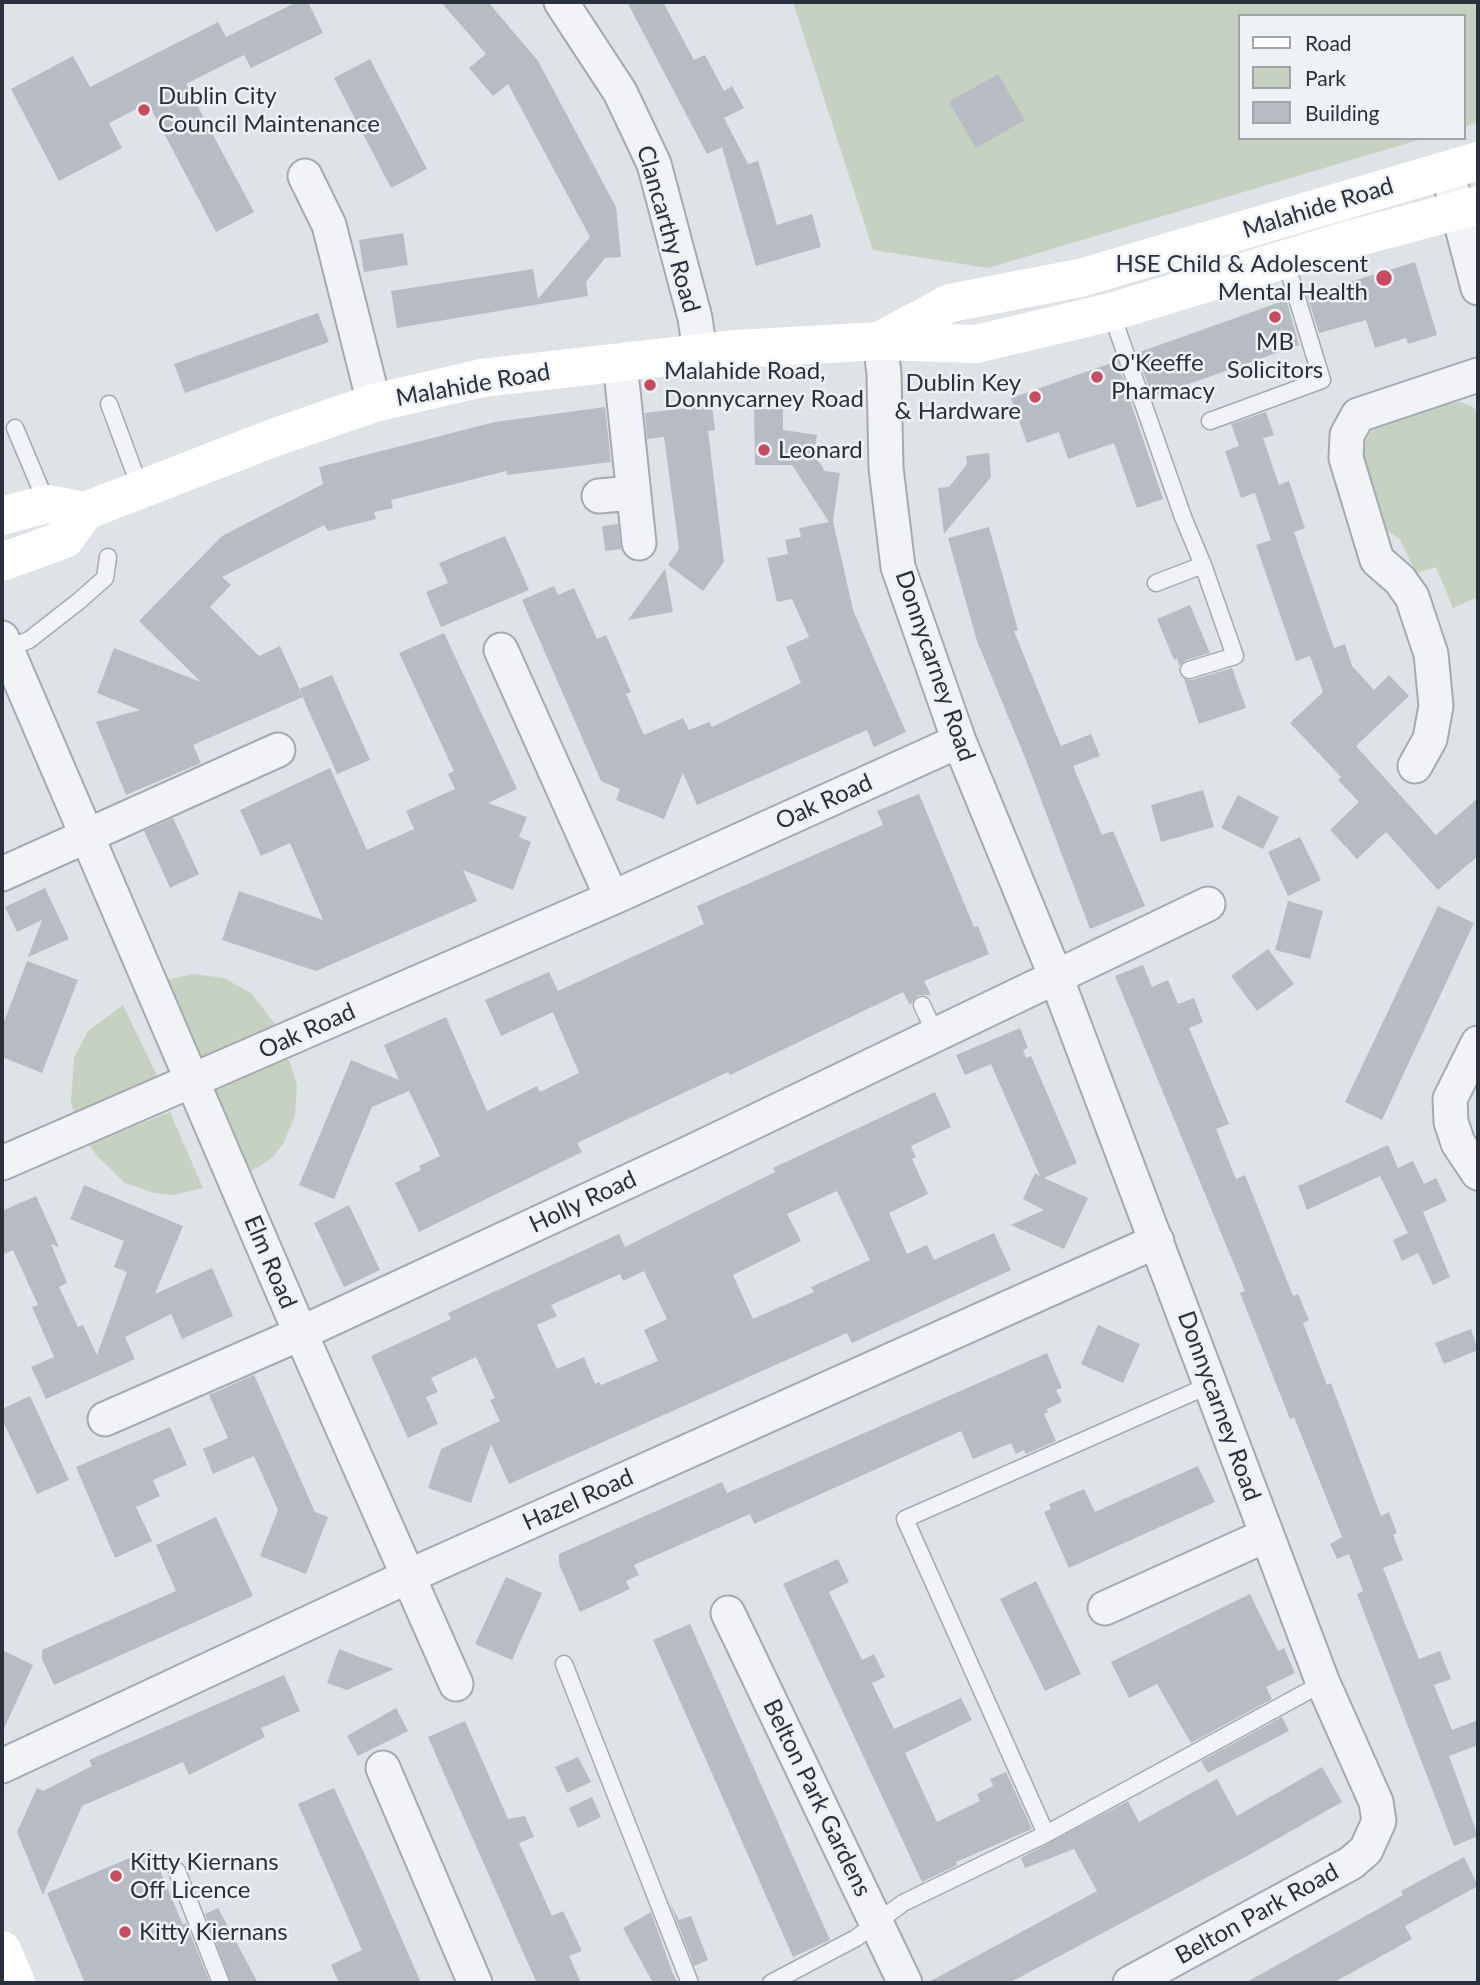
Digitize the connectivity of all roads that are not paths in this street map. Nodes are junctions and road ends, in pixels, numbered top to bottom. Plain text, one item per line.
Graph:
1 (561, 2) edge
2 (1463, 165) edge
3 (305, 176) dead end
4 (1467, 208) edge
5 (1284, 259) junction
6 (1478, 288) edge
7 (1111, 312) junction
8 (880, 341) junction
9 (700, 353) junction
10 (620, 362) junction
11 (1478, 375) edge
12 (374, 403) junction
13 (109, 404) dead end
14 (1210, 421) dead end
15 (15, 428) dead end
16 (141, 491) junction
17 (633, 493) junction
18 (599, 496) dead end
19 (47, 504) junction
20 (85, 511) junction
21 (2, 516) edge
22 (639, 543) dead end
23 (108, 557) dead end
24 (2, 562) edge
25 (1203, 565) junction
26 (1156, 583) dead end
27 (3, 646) edge
28 (501, 650) dead end
29 (1189, 670) dead end
30 (959, 741) junction
31 (278, 750) dead end
32 (1415, 766) dead end
33 (89, 838) junction
34 (2, 874) edge
35 (612, 898) junction
36 (1208, 904) dead end
37 (1056, 977) junction
38 (922, 1005) dead end
39 (936, 1035) junction
40 (1478, 1042) edge
41 (192, 1082) junction
42 (2, 1163) edge
43 (1478, 1173) edge
44 (1157, 1241) junction
45 (300, 1332) junction
46 (1212, 1384) junction
47 (105, 1419) dead end
48 (1267, 1535) junction
49 (409, 1576) junction
50 (1105, 1608) dead end
51 (728, 1613) dead end
52 (564, 1664) dead end
53 (1323, 1683) junction
54 (456, 1684) dead end
55 (2, 1766) edge
56 (383, 1768) dead end
57 (1046, 1834) junction
58 (1375, 1835) joint
59 (177, 1871) dead end
60 (877, 1923) junction
61 (2, 1950) edge
62 (16, 1983) edge
63 (221, 1983) edge
64 (475, 1983) edge
65 (690, 1983) edge
66 (771, 1983) edge
67 (905, 1983) edge
68 (1130, 1983) edge

1 - 9 street, Clancarthy Road
2 - 4 street
2 - 8 main road, Malahide Road
3 - 12 street
4 - 5 main road, Malahide Road
4 - 6 street
5 - 7 main road, Malahide Road
5 - 14 lane
7 - 8 main road, Malahide Road
7 - 25 lane
8 - 9 main road, Malahide Road
8 - 30 street, Donnycarney Road
9 - 10 main road, Malahide Road
10 - 12 main road, Malahide Road
10 - 17 street
11 - 32 street
12 - 16 main road, Malahide Road
13 - 16 lane
15 - 19 lane
16 - 20 main road, Malahide Road
17 - 18 street
17 - 22 street
19 - 20 main road
19 - 21 main road
20 - 24 main road
23 - 27 lane
25 - 26 lane
25 - 29 lane
27 - 33 street, Elm Road
28 - 35 street
30 - 35 street, Oak Road
30 - 37 street, Donnycarney Road
31 - 33 street
33 - 34 street
33 - 41 street, Elm Road
35 - 41 street, Oak Road
36 - 37 street
37 - 39 street, Holly Road
37 - 44 street, Donnycarney Road
38 - 39 lane
39 - 45 street, Holly Road
40 - 43 street
41 - 42 street, Oak Road
41 - 45 street, Elm Road
44 - 46 street, Donnycarney Road
44 - 49 street, Hazel Road
45 - 47 street, Holly Road
45 - 49 street, Elm Road
46 - 48 street, Donnycarney Road
46 - 57 lane
48 - 50 street
48 - 53 street, Donnycarney Road
49 - 54 street, Elm Road
49 - 55 street, Hazel Road
51 - 60 street, Belton Park Gardens
52 - 65 lane
53 - 57 lane
53 - 58 street, Donnycarney Road
56 - 64 street
57 - 60 lane
58 - 68 street, Belton Park Road
59 - 63 lane
60 - 66 lane
60 - 67 street, Belton Park Gardens
61 - 62 main road

